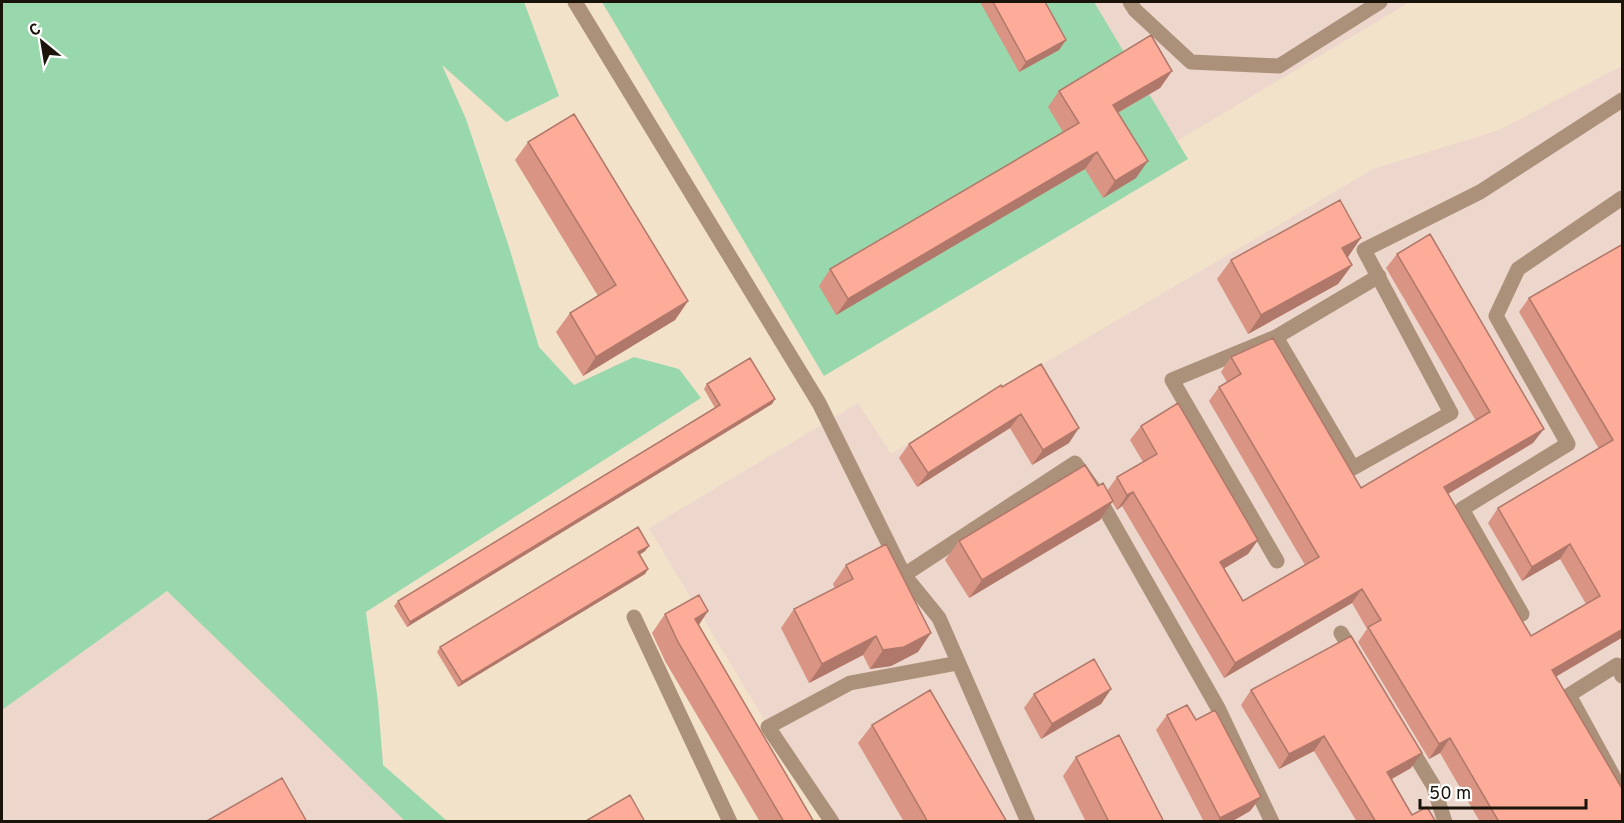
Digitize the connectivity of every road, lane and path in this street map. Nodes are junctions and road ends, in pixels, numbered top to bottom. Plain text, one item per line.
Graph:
1 (575, 2) edge
2 (1130, 2) edge
3 (1380, 2) edge
4 (1623, 100) edge
5 (1623, 198) edge
6 (1379, 276) junction
7 (1276, 337) junction
8 (1277, 561) dead end
9 (904, 575) junction
10 (1522, 614) dead end
11 (634, 617) dead end
12 (1341, 633) dead end
13 (958, 663) junction
14 (1365, 673) edge
15 (1623, 676) edge
16 (1402, 735) edge
17 (1623, 792) edge
18 (730, 822) edge
19 (832, 822) edge
20 (1028, 822) edge
21 (1272, 822) edge
22 (1445, 822) edge

1 - 9 lane
2 - 3 lane
4 - 6 lane
5 - 10 lane
6 - 7 lane
6 - 7 lane
7 - 8 lane
9 - 13 lane
9 - 21 lane
11 - 18 lane
12 - 14 lane
13 - 19 lane
13 - 20 lane
15 - 17 lane
16 - 22 lane

